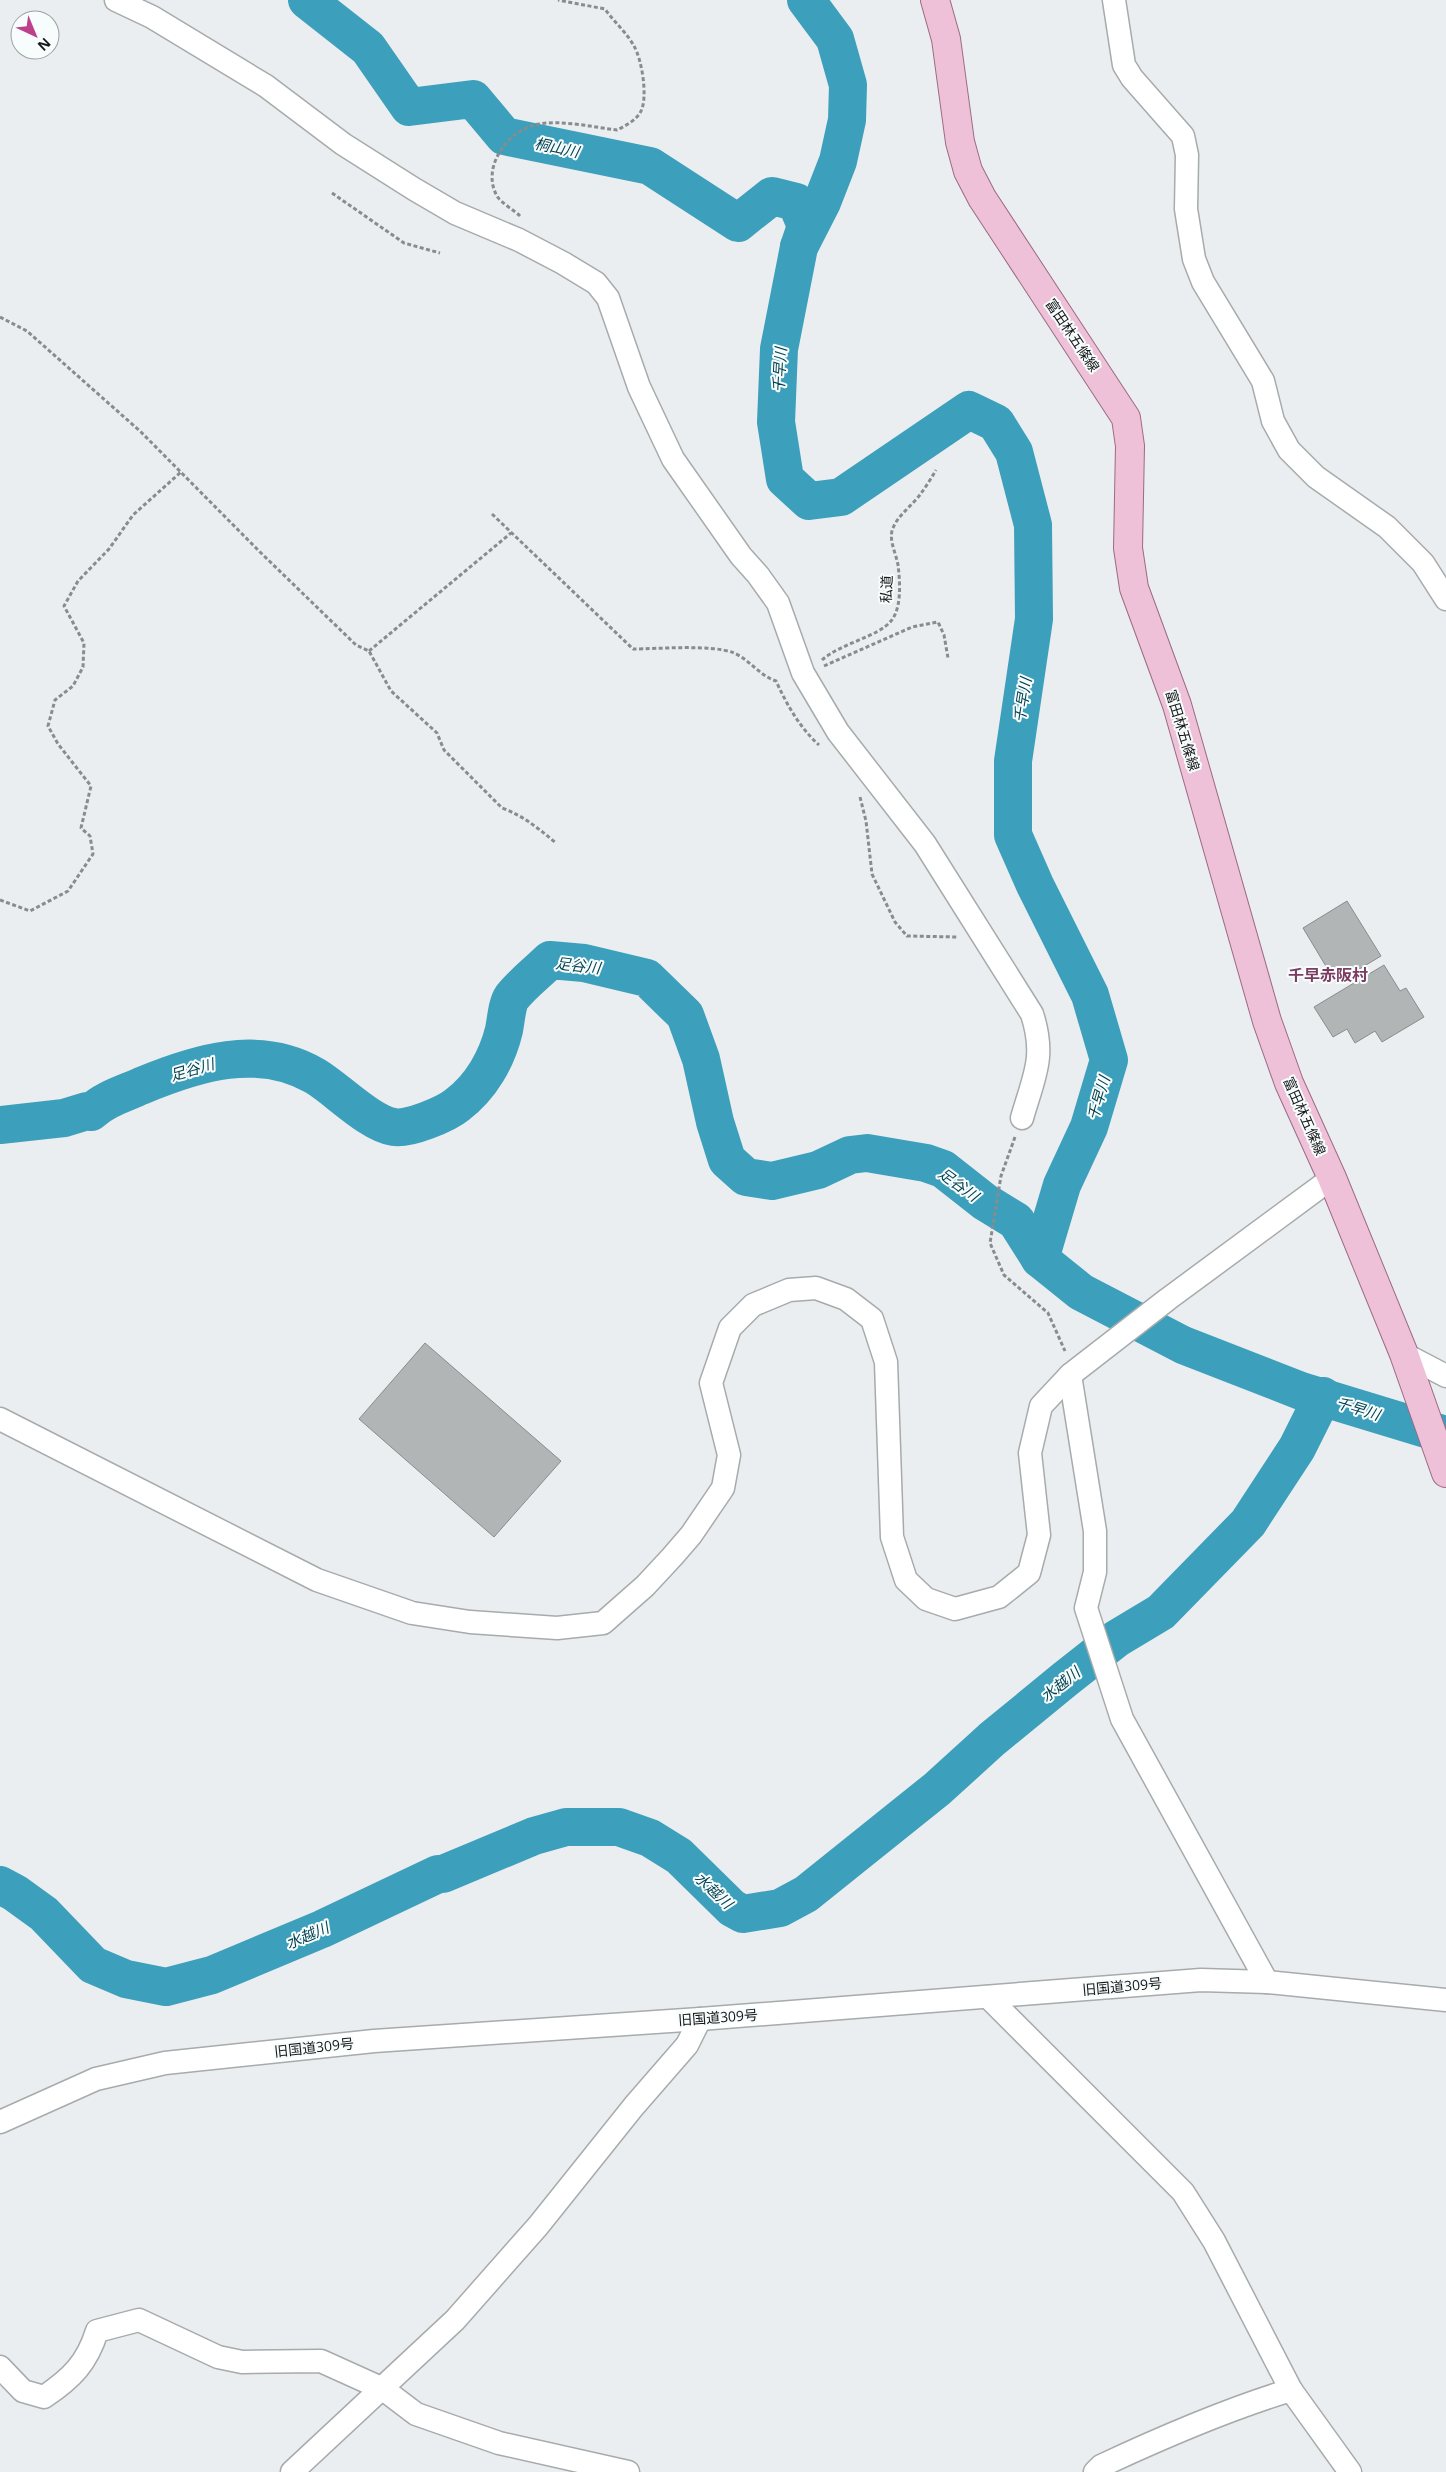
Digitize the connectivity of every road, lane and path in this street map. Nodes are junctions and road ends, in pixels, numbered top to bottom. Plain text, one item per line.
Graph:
1 (116, 0) edge
2 (558, 0) edge
3 (935, 0) edge
4 (1114, 0) edge
5 (332, 193) dead end
6 (521, 216) dead end
7 (440, 253) dead end
8 (0, 317) edge
9 (936, 470) dead end
10 (181, 472) junction
11 (492, 514) dead end
12 (511, 533) junction
13 (1446, 598) edge
14 (368, 651) junction
15 (948, 658) dead end
16 (805, 678) junction
17 (822, 747) dead end
18 (858, 793) dead end
19 (556, 843) dead end
20 (0, 900) edge
21 (984, 939) junction
22 (1022, 1118) joint
23 (1332, 1178) junction
24 (1404, 1354) junction
25 (1070, 1375) junction
26 (1446, 1376) edge
27 (0, 1419) edge
28 (1446, 1473) edge
29 (1267, 1982) junction
30 (988, 1997) junction
31 (1446, 2000) edge
32 (700, 2019) junction
33 (0, 2122) edge
34 (0, 2367) edge
35 (382, 2388) junction
36 (1291, 2390) junction
37 (292, 2472) edge
38 (628, 2472) edge
39 (1095, 2472) edge
40 (1350, 2472) edge

1 - 16 street
2 - 6 path
3 - 23 main road, 富田林五條線
4 - 13 street
5 - 7 path
8 - 10 path
9 - 16 path, 私道
10 - 14 path
10 - 20 path
11 - 12 path
12 - 14 path
12 - 17 path
14 - 19 path
15 - 16 path
16 - 21 street
18 - 21 path
21 - 22 street
22 - 25 path
23 - 24 main road, 富田林五條線
23 - 25 street
24 - 26 street
24 - 28 main road, 富田林五條線
25 - 27 street
25 - 29 street
29 - 30 street, 旧国道309号
29 - 31 street, 旧国道309号
30 - 32 street, 旧国道309号
30 - 36 street
32 - 33 street, 旧国道309号
32 - 35 street
34 - 35 street
35 - 37 street
35 - 38 street
36 - 39 street
36 - 40 street

